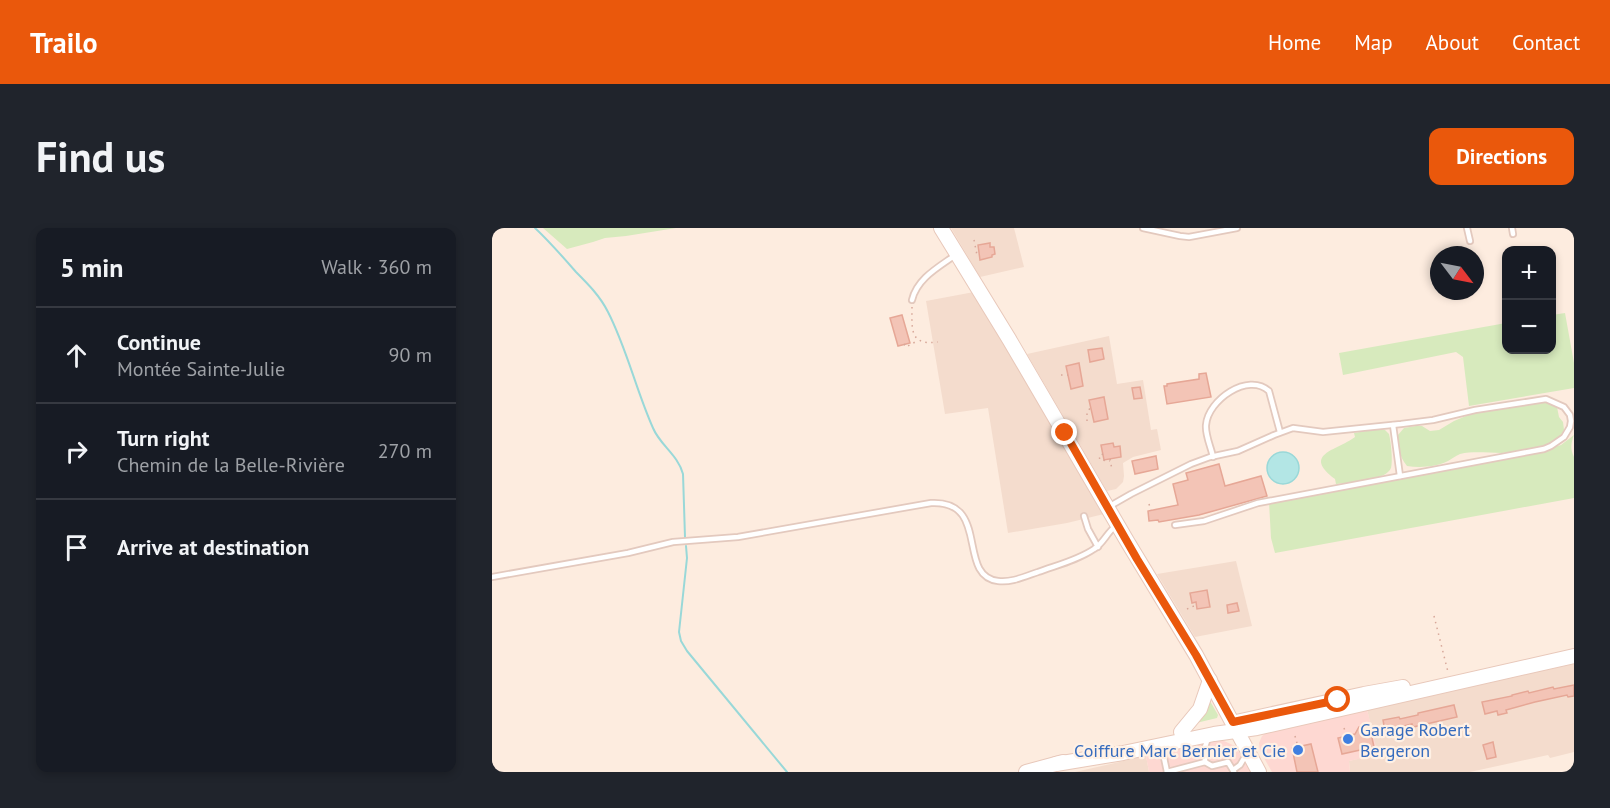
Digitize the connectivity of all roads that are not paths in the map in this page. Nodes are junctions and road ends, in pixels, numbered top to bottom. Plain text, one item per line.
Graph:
1 (941, 228) edge
2 (1143, 228) edge
3 (1237, 228) edge
4 (1467, 228) edge
5 (1470, 241) dead end
6 (957, 254) junction
7 (912, 300) road end
8 (1572, 418) edge
9 (1393, 425) junction
10 (1280, 432) junction
11 (1213, 457) junction
12 (1400, 476) junction
13 (1108, 507) junction
14 (1084, 516) dead end
15 (1118, 525) junction
16 (1175, 525) dead end
17 (1098, 547) junction
18 (492, 577) edge
19 (1574, 656) edge
20 (1494, 674) junction
21 (1210, 680) junction
22 (1235, 726) junction
23 (1180, 732) junction
24 (1208, 735) junction
25 (1161, 745) junction
26 (1248, 753) junction
27 (1205, 762) junction
28 (1056, 764) junction
29 (1234, 771) edge
30 (1026, 772) edge
31 (1167, 772) edge
32 (1259, 772) edge

1 - 6 main road
2 - 3 lane
4 - 5 lane
6 - 7 lane
6 - 13 main road
8 - 9 lane
8 - 12 lane
9 - 10 lane
9 - 12 lane
10 - 11 lane
10 - 11 lane
11 - 13 lane
12 - 16 lane
13 - 15 main road
14 - 17 lane
15 - 17 lane
15 - 21 main road
17 - 18 lane
19 - 20 main road
20 - 22 main road
20 - 22 main road
21 - 22 main road
21 - 23 main road
22 - 23 main road
22 - 24 main road
22 - 26 main road
23 - 28 main road
24 - 25 main road
24 - 27 lane
25 - 28 main road
25 - 31 lane
26 - 29 lane
26 - 32 main road
27 - 29 lane
27 - 31 lane
28 - 30 main road

